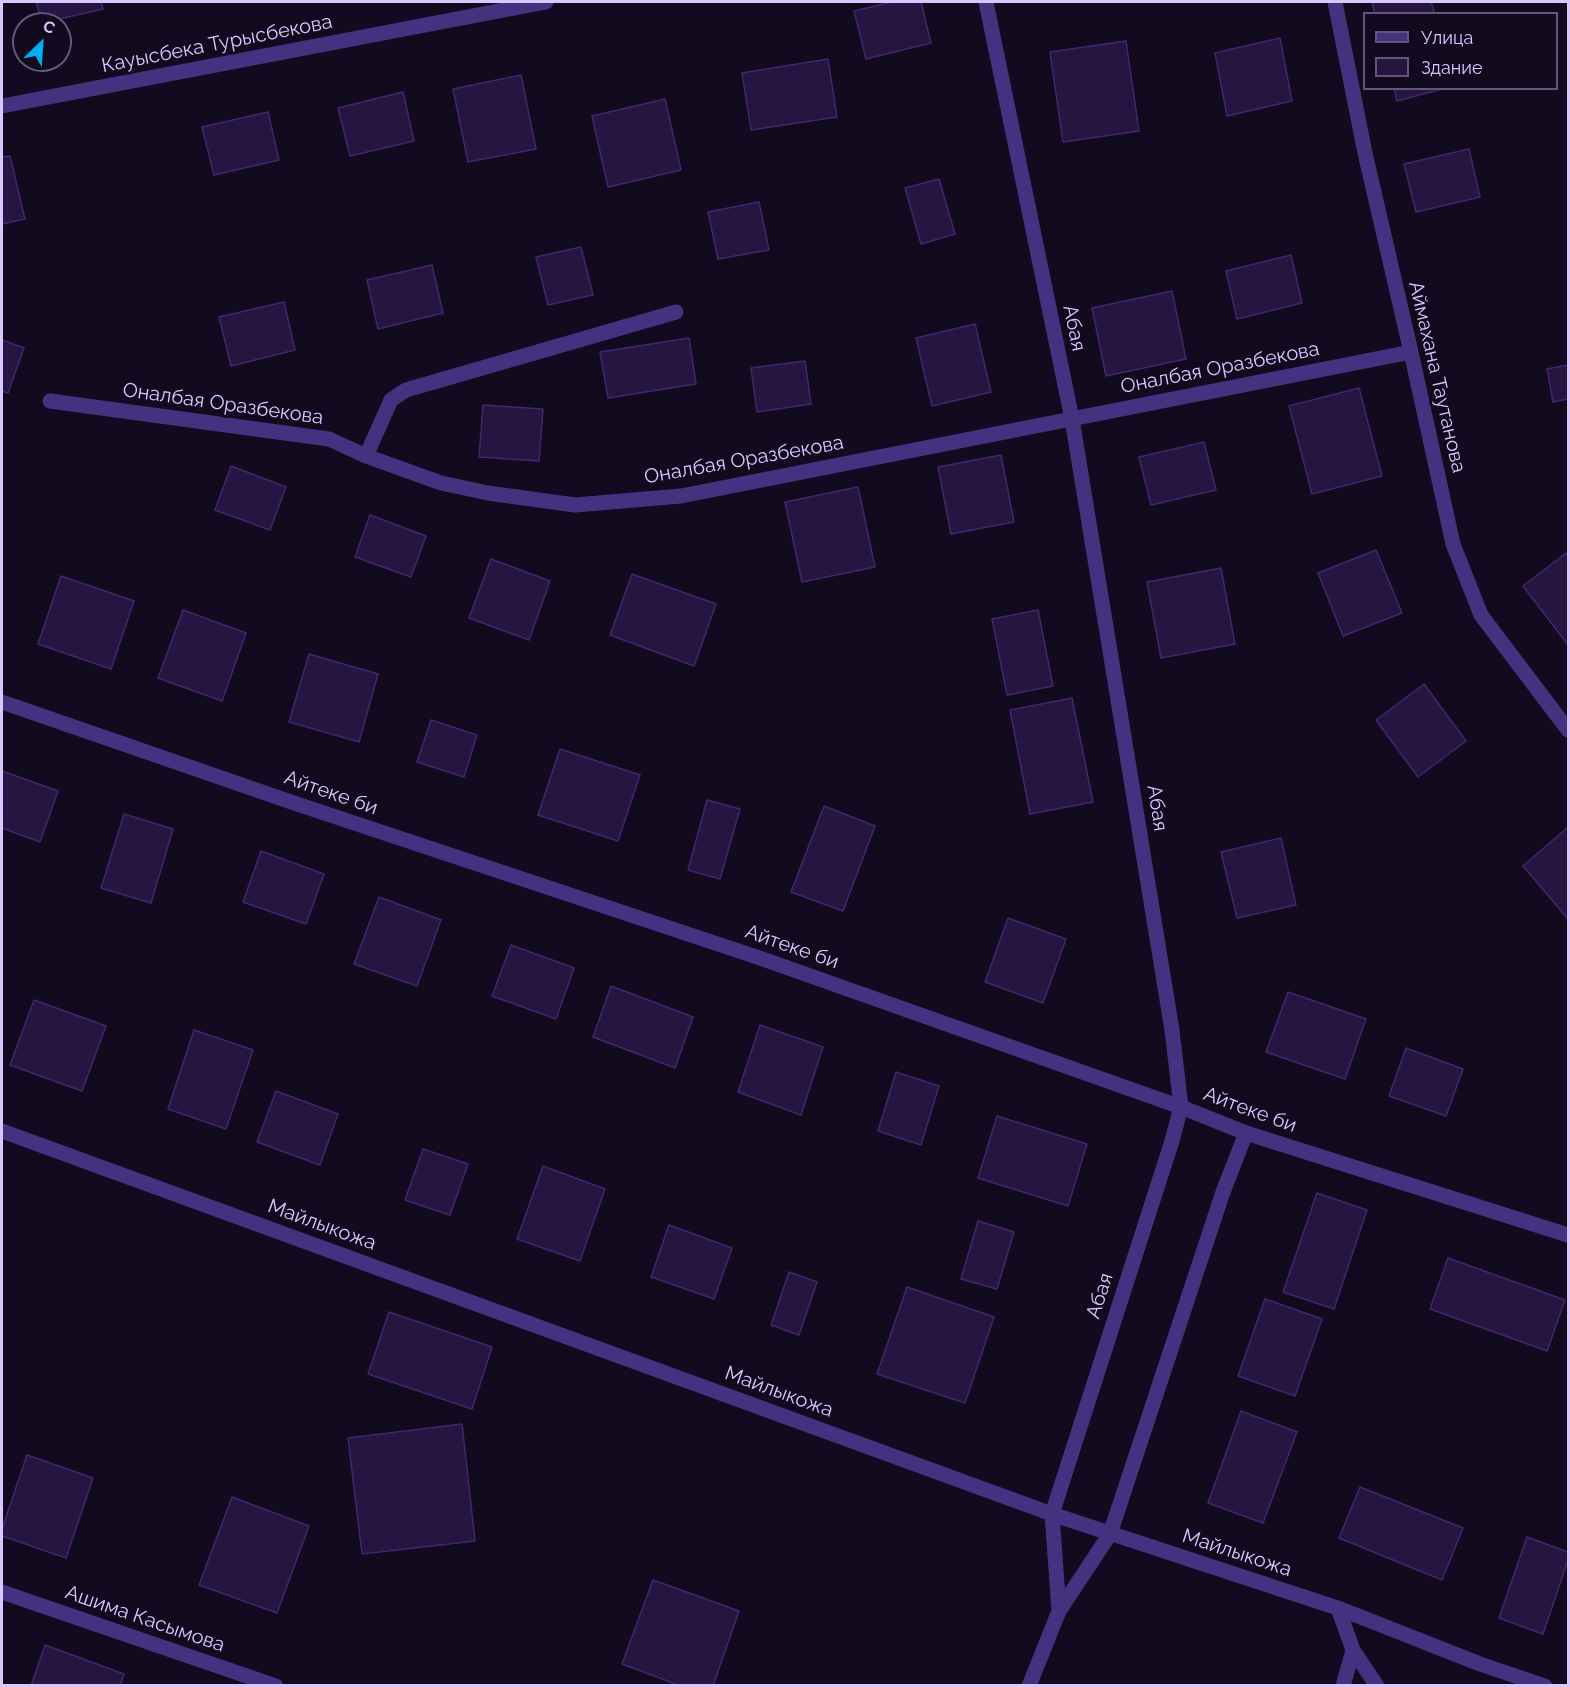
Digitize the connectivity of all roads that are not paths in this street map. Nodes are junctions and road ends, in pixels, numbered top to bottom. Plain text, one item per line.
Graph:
1 (546, 2) edge
2 (986, 2) edge
3 (1335, 2) edge
4 (2, 106) edge
5 (676, 312) dead end
6 (1411, 352) junction
7 (50, 401) dead end
8 (1072, 420) junction
9 (366, 456) junction
10 (2, 702) edge
11 (1569, 730) edge
12 (1181, 1107) junction
13 (2, 1131) edge
14 (1246, 1134) junction
15 (1569, 1234) edge
16 (1052, 1514) junction
17 (1110, 1534) junction
18 (2, 1592) edge
19 (1338, 1608) junction
20 (1059, 1611) junction
21 (1353, 1650) junction
22 (276, 1686) edge
23 (1029, 1686) edge
24 (1343, 1686) edge
25 (1377, 1686) edge
26 (1545, 1686) edge

1 - 4 street, Кауысбека Турысбекова
2 - 8 street, Абая
3 - 6 street, Аймахана Таутанова
5 - 9 street
6 - 8 street, Оналбая Оразбекова
6 - 11 street, Аймахана Таутанова
7 - 9 street, Оналбая Оразбекова
8 - 9 street, Оналбая Оразбекова
8 - 12 street, Абая
10 - 12 street, Айтеке би
12 - 14 street, Айтеке би
12 - 16 street, Абая
13 - 16 street, Майлыкожа
14 - 15 street, Айтеке би
14 - 17 street, Абая
16 - 17 street, Майлыкожа
16 - 20 street, Абая
17 - 19 street, Майлыкожа
17 - 20 street, Абая
18 - 22 street, Ашима Касымова
19 - 21 street
19 - 26 street, Майлыкожа
20 - 23 street, Абая
21 - 24 street
21 - 25 street

